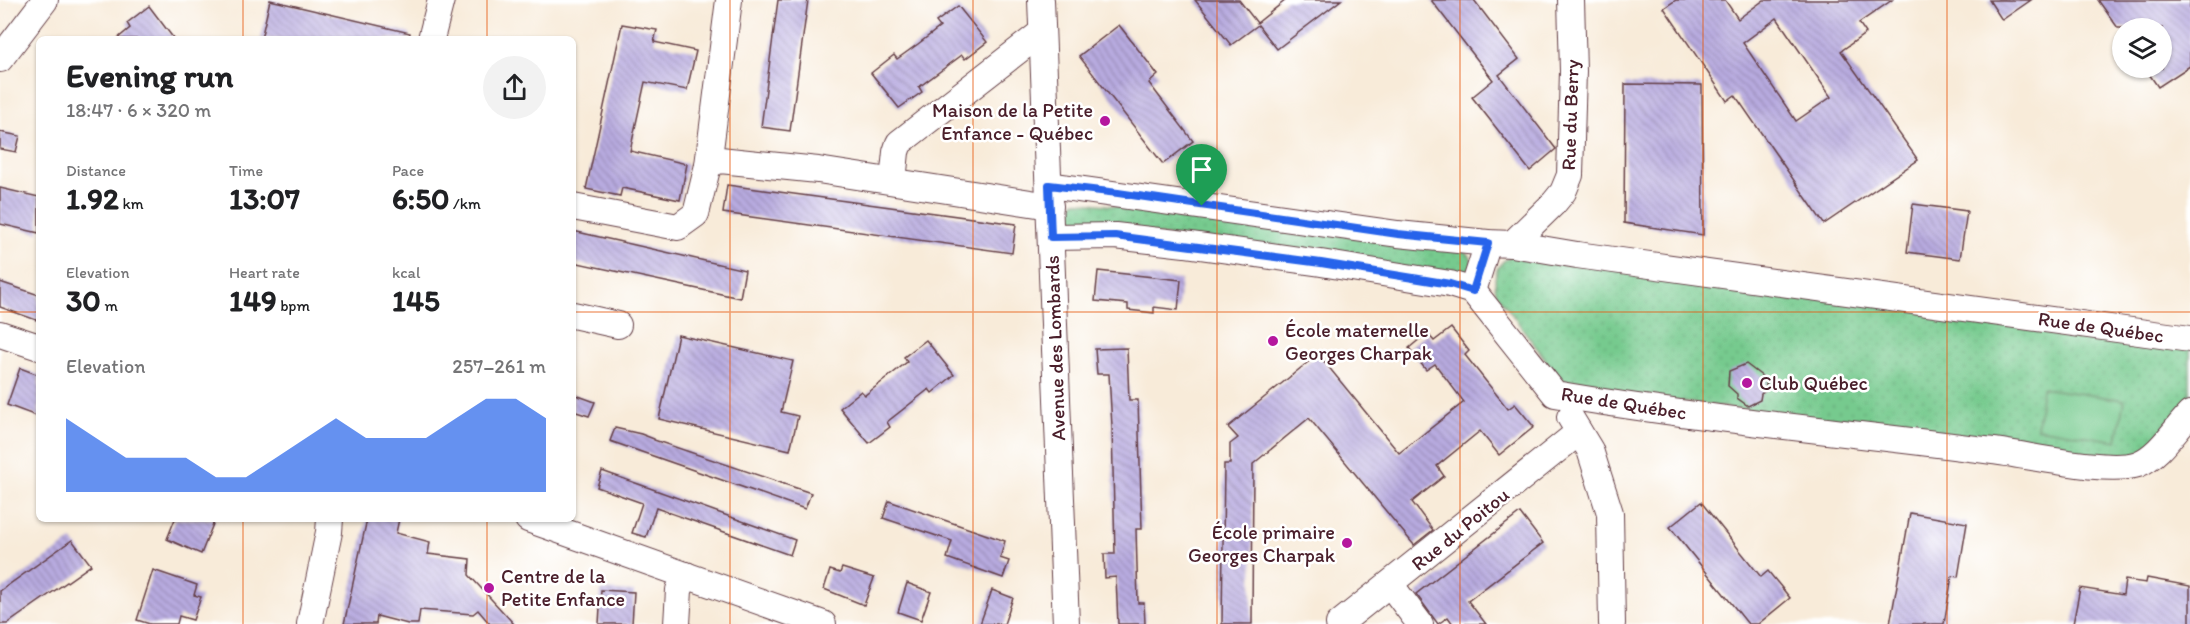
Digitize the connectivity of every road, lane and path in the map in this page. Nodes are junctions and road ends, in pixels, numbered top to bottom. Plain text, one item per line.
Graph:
1 (45, 0) edge
2 (441, 0) edge
3 (729, 0) edge
4 (1041, 0) edge
5 (1571, 0) edge
6 (1042, 32) junction
7 (432, 36) edge
8 (0, 58) edge
9 (708, 165) junction
10 (893, 181) junction
11 (1049, 195) junction
12 (576, 208) edge
13 (1051, 237) junction
14 (1500, 244) junction
15 (1473, 291) junction
16 (576, 316) edge
17 (618, 325) dead end
18 (0, 333) edge
19 (2190, 339) edge
20 (36, 346) edge
21 (1555, 394) junction
22 (2190, 414) edge
23 (1578, 432) junction
24 (537, 522) edge
25 (332, 523) edge
26 (686, 574) junction
27 (1390, 584) junction
28 (310, 624) edge
29 (676, 624) edge
30 (823, 624) edge
31 (1066, 624) edge
32 (1340, 624) edge
33 (1420, 624) edge
34 (1612, 624) edge

1 - 8 street
2 - 7 street
3 - 9 street
4 - 6 street, Avenue des Lombards
5 - 14 street, Rue du Berry
6 - 10 street
6 - 11 street, Avenue des Lombards
9 - 10 street, Rue de Québec
9 - 12 street
10 - 11 street, Rue de Québec
11 - 13 street, Avenue des Lombards
11 - 14 street, Rue de Québec
13 - 15 street
13 - 31 street, Avenue des Lombards
14 - 15 street
14 - 19 street, Rue de Québec
15 - 21 street, Rue de Québec
16 - 17 street
18 - 20 street
21 - 22 street, Rue de Québec
21 - 23 street
23 - 27 street, Rue du Poitou
23 - 34 street
24 - 26 street
25 - 28 street
26 - 29 street
26 - 30 street
27 - 32 street, Rue du Poitou
27 - 33 street

